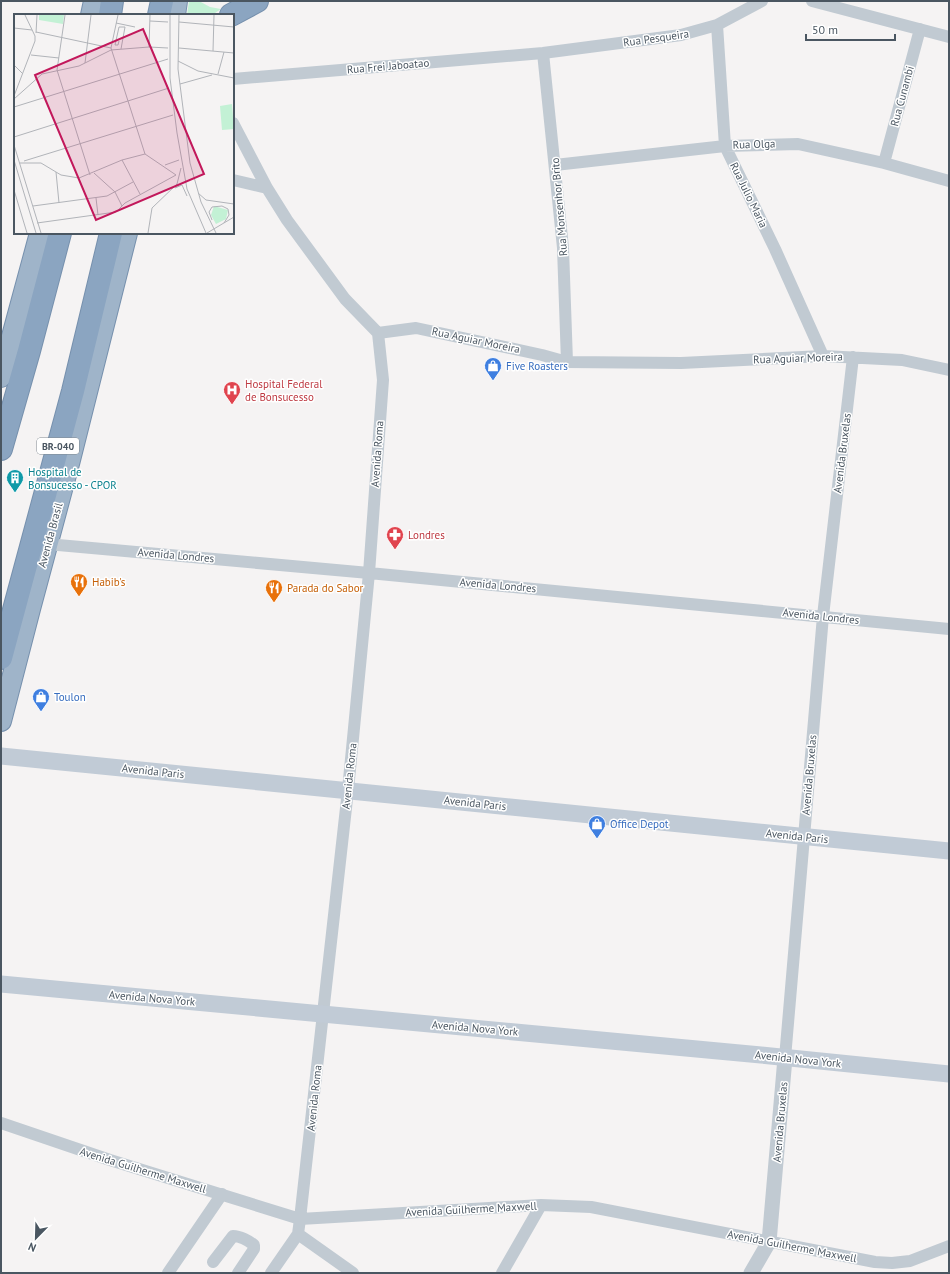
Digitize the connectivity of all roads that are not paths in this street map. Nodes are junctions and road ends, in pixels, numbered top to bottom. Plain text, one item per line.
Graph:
1 (94, 1) edge
2 (112, 1) edge
3 (162, 1) edge
4 (177, 1) edge
5 (257, 1) edge
6 (762, 1) edge
7 (812, 1) edge
8 (91, 14) edge
9 (110, 14) edge
10 (160, 14) edge
11 (175, 14) edge
12 (233, 14) edge
13 (717, 25) junction
14 (920, 29) junction
15 (949, 37) edge
16 (543, 52) junction
17 (234, 79) edge
18 (234, 125) edge
19 (725, 146) junction
20 (884, 163) junction
21 (555, 165) junction
22 (234, 180) edge
23 (949, 181) edge
24 (266, 188) junction
25 (40, 234) edge
26 (60, 234) edge
27 (111, 234) edge
28 (128, 234) edge
29 (378, 333) junction
30 (823, 356) junction
31 (853, 357) junction
32 (567, 362) junction
33 (949, 370) edge
34 (1, 377) edge
35 (1, 449) edge
36 (47, 544) junction
37 (369, 573) junction
38 (823, 616) junction
39 (949, 629) edge
40 (1, 658) edge
41 (1, 721) edge
42 (1, 756) edge
43 (348, 790) junction
44 (804, 837) junction
45 (949, 851) edge
46 (1, 984) edge
47 (323, 1014) junction
48 (785, 1058) junction
49 (949, 1074) edge
50 (3, 1128) edge
51 (222, 1194) junction
52 (541, 1205) junction
53 (300, 1219) junction
54 (298, 1234) junction
55 (769, 1242) junction
56 (949, 1246) edge
57 (213, 1262) dead end
58 (168, 1273) edge
59 (238, 1273) edge
60 (271, 1273) edge
61 (353, 1273) edge
62 (502, 1273) edge
63 (751, 1273) edge

1 - 8 highway
2 - 9 highway
3 - 10 highway
4 - 11 highway
5 - 12 highway
6 - 13 street, Rua Pesqueira
7 - 14 street
13 - 16 street, Rua Pesqueira
13 - 19 street, Rua Julio Maria
14 - 15 street
14 - 20 street, Rua Cunambi
16 - 17 street, Rua Frei Jaboatao
16 - 21 street, Rua Monsenhor Brito
18 - 24 street
19 - 20 street, Rua Olga
19 - 21 street, Rua Olga
19 - 30 street, Rua Julio Maria
20 - 23 street, Rua Olga
21 - 32 street, Rua Monsenhor Brito
22 - 24 street
24 - 29 street
25 - 34 highway
26 - 35 highway
27 - 40 highway, Avenida Brasil / BR-040
28 - 36 highway, Avenida Brasil
29 - 32 street, Rua Aguiar Moreira
29 - 37 street, Avenida Roma
30 - 31 street, Rua Aguiar Moreira
30 - 32 street, Rua Aguiar Moreira
31 - 33 street, Rua Aguiar Moreira
31 - 38 street, Avenida Bruxelas
36 - 37 street, Avenida Londres
36 - 41 highway, Avenida Brasil
37 - 38 street, Avenida Londres
37 - 43 street, Avenida Roma
38 - 39 street, Avenida Londres
38 - 44 street, Avenida Bruxelas
42 - 43 main road, Avenida Paris
43 - 44 main road, Avenida Paris
43 - 47 street, Avenida Roma
44 - 45 main road, Avenida Paris
44 - 48 street, Avenida Bruxelas
46 - 47 main road, Avenida Nova York
47 - 48 main road, Avenida Nova York
47 - 53 street, Avenida Roma
48 - 49 main road, Avenida Nova York
48 - 55 street, Avenida Bruxelas
50 - 51 street, Avenida Guilherme Maxwell
51 - 53 street, Avenida Guilherme Maxwell
51 - 58 street
52 - 53 street, Avenida Guilherme Maxwell
52 - 55 street, Avenida Guilherme Maxwell
52 - 62 street
53 - 54 street, Avenida Roma
54 - 60 street
54 - 61 street
55 - 56 street, Avenida Guilherme Maxwell
55 - 63 street
57 - 59 street

